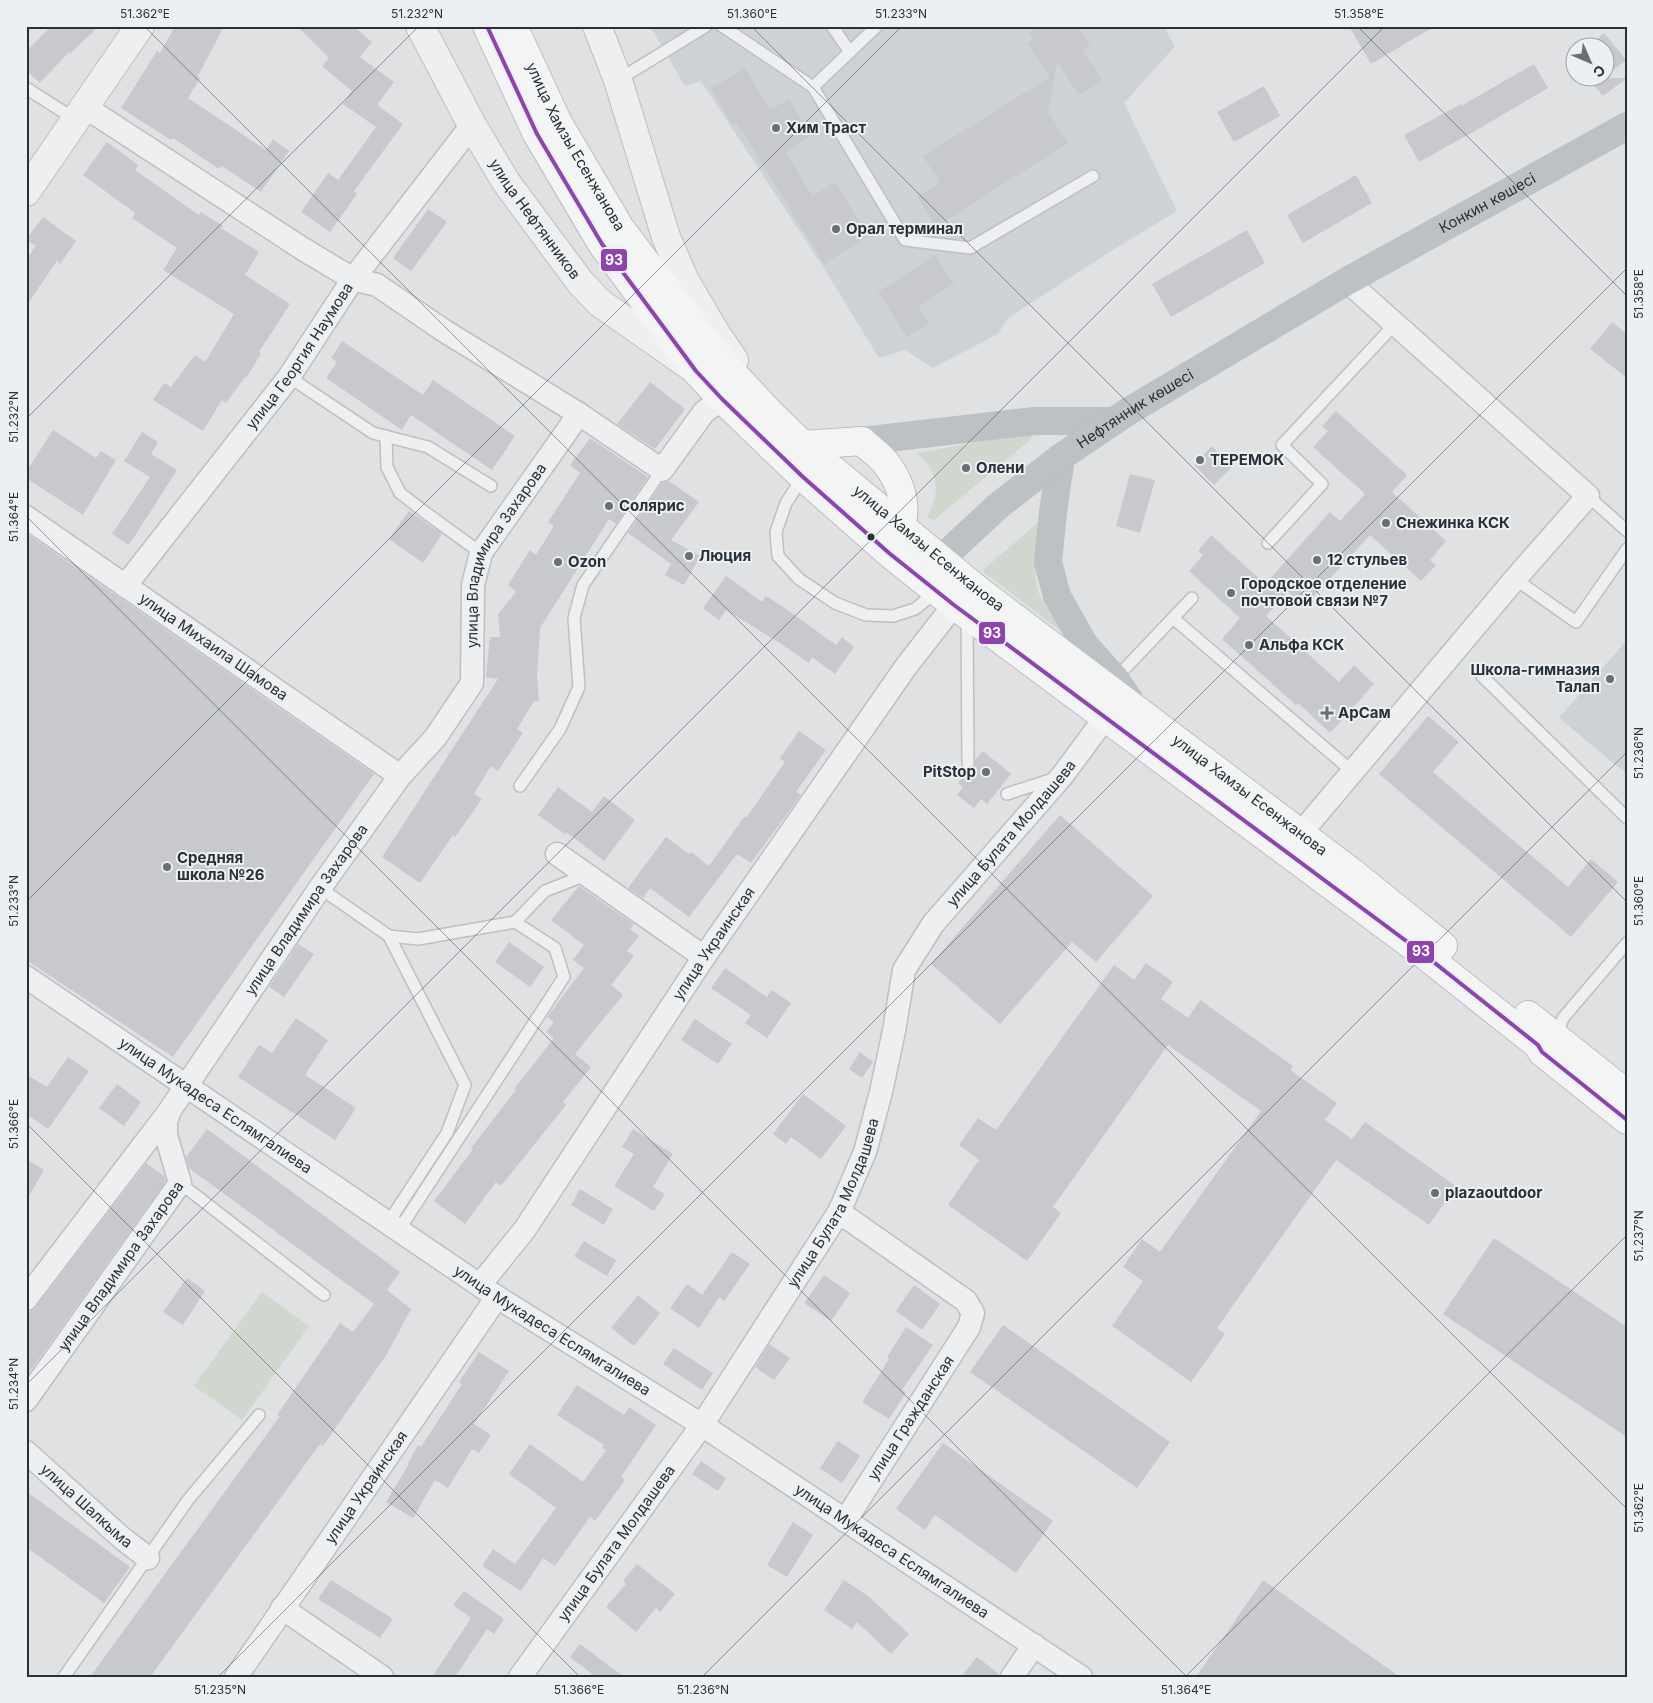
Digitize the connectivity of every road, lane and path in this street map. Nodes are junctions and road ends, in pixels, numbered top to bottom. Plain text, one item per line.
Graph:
1 (140, 26) edge
2 (420, 26) edge
3 (487, 26) edge
4 (513, 26) edge
5 (597, 26) edge
6 (706, 26) edge
7 (722, 26) edge
8 (832, 26) edge
9 (877, 26) edge
10 (850, 52) junction
11 (618, 80) junction
12 (813, 87) junction
13 (26, 88) edge
14 (80, 113) junction
15 (472, 125) junction
16 (1627, 126) edge
17 (1093, 176) dead end
18 (26, 192) edge
19 (353, 279) junction
20 (1347, 281) junction
21 (1395, 324) junction
22 (696, 370) junction
23 (289, 377) junction
24 (722, 399) junction
25 (770, 413) junction
26 (579, 414) junction
27 (1114, 421) junction
28 (386, 436) junction
29 (862, 441) junction
30 (803, 445) junction
31 (1061, 457) junction
32 (662, 470) junction
33 (803, 477) junction
34 (491, 486) dead end
35 (1588, 496) junction
36 (26, 517) edge
37 (902, 527) junction
38 (1627, 531) edge
39 (1268, 543) dead end
40 (1627, 549) edge
41 (481, 553) junction
42 (888, 553) junction
43 (941, 559) junction
44 (1515, 579) junction
45 (125, 586) junction
46 (945, 598) junction
47 (1192, 598) dead end
48 (1173, 618) junction
49 (1482, 676) dead end
50 (1115, 679) junction
51 (1138, 712) junction
52 (1105, 718) junction
53 (968, 764) dead end
54 (1353, 772) junction
55 (400, 776) junction
56 (1062, 776) junction
57 (520, 786) dead end
58 (1007, 794) dead end
59 (1627, 818) edge
60 (1293, 843) junction
61 (557, 854) dead end
62 (586, 875) junction
63 (320, 888) junction
64 (516, 922) junction
65 (389, 936) junction
66 (1627, 943) edge
67 (704, 957) junction
68 (26, 976) edge
69 (1549, 1045) junction
70 (187, 1084) junction
71 (1627, 1094) edge
72 (170, 1110) junction
73 (1627, 1120) edge
74 (180, 1183) junction
75 (839, 1212) junction
76 (393, 1226) junction
77 (488, 1291) junction
78 (324, 1295) dead end
79 (26, 1298) edge
80 (26, 1400) edge
81 (259, 1414) dead end
82 (702, 1425) junction
83 (26, 1452) edge
84 (845, 1521) junction
85 (148, 1558) junction
86 (282, 1608) junction
87 (1034, 1645) junction
88 (64, 1677) edge
89 (236, 1677) edge
90 (382, 1677) edge
91 (520, 1677) edge
92 (1012, 1677) edge
93 (1082, 1677) edge

1 - 14 street
2 - 15 street, улица Нефтянников
3 - 22 main road, улица Хамзы Есенжанова
4 - 25 main road, улица Хамзы Есенжанова
5 - 11 street
6 - 11 lane
7 - 12 lane
8 - 10 lane
9 - 10 lane
10 - 12 lane
11 - 25 street
12 - 17 lane
13 - 14 lane
14 - 18 street
14 - 19 street
15 - 19 street, улица Георгия Наумова
15 - 22 street, улица Нефтянников
16 - 20 main road, Конкин көшесі
19 - 23 street, улица Георгия Наумова
19 - 26 street
20 - 21 street
20 - 27 main road, Нефтянник көшесі
21 - 35 street
21 - 39 lane
22 - 24 main road, улица Хамзы Есенжанова
23 - 28 lane
23 - 45 street, улица Георгия Наумова
24 - 32 street
24 - 33 main road, улица Хамзы Есенжанова
25 - 30 main road, улица Хамзы Есенжанова
26 - 32 street
26 - 41 street, улица Владимира Захарова
27 - 29 main road
27 - 31 main road, Нефтянник көшесі
28 - 34 lane
28 - 41 lane
29 - 30 main road
29 - 37 main road
30 - 37 main road, улица Хамзы Есенжанова
31 - 43 main road, Нефтянник көшесі
31 - 50 main road
32 - 57 lane
33 - 42 main road, улица Хамзы Есенжанова
33 - 46 lane
35 - 38 lane
35 - 44 street
36 - 45 street, улица Михаила Шамова
37 - 42 main road
37 - 43 main road, улица Хамзы Есенжанова
40 - 44 lane
41 - 55 street, улица Владимира Захарова
42 - 46 main road, улица Хамзы Есенжанова
43 - 46 main road
43 - 51 main road, улица Хамзы Есенжанова
44 - 54 street
45 - 55 street, улица Михаила Шамова
46 - 52 main road, улица Хамзы Есенжанова
46 - 53 lane
46 - 67 street, улица Украинская
47 - 48 lane
48 - 50 lane
48 - 54 lane
49 - 59 lane
50 - 51 main road
51 - 60 main road, улица Хамзы Есенжанова
52 - 56 street, улица Булата Молдашева
52 - 60 main road, улица Хамзы Есенжанова
54 - 60 street
55 - 63 street, улица Владимира Захарова
56 - 58 lane
56 - 75 street, улица Булата Молдашева
60 - 69 main road, улица Хамзы Есенжанова
61 - 62 street
62 - 64 lane
62 - 67 street
63 - 65 lane
63 - 70 street, улица Владимира Захарова
64 - 65 lane
64 - 76 lane
65 - 76 lane
66 - 69 lane
67 - 77 street, улица Украинская
68 - 70 street, улица Мукадеса Еслямгалиева
69 - 71 main road, улица Хамзы Есенжанова
69 - 73 main road, улица Хамзы Есенжанова
70 - 72 street, улица Владимира Захарова
70 - 76 street, улица Мукадеса Еслямгалиева
72 - 74 street, улица Владимира Захарова
72 - 79 street
74 - 78 lane
74 - 80 street, улица Владимира Захарова
75 - 82 street, улица Булата Молдашева
75 - 84 street, улица Гражданская
76 - 77 street, улица Мукадеса Еслямгалиева
77 - 82 street, улица Мукадеса Еслямгалиева
77 - 86 street, улица Украинская
81 - 85 lane
82 - 84 street, улица Мукадеса Еслямгалиева
82 - 91 street, улица Булата Молдашева
83 - 85 street, улица Шалкыма
84 - 87 street, улица Мукадеса Еслямгалиева
85 - 88 lane
86 - 89 street, улица Украинская
86 - 90 street
87 - 92 street
87 - 93 street, улица Мукадеса Еслямгалиева

